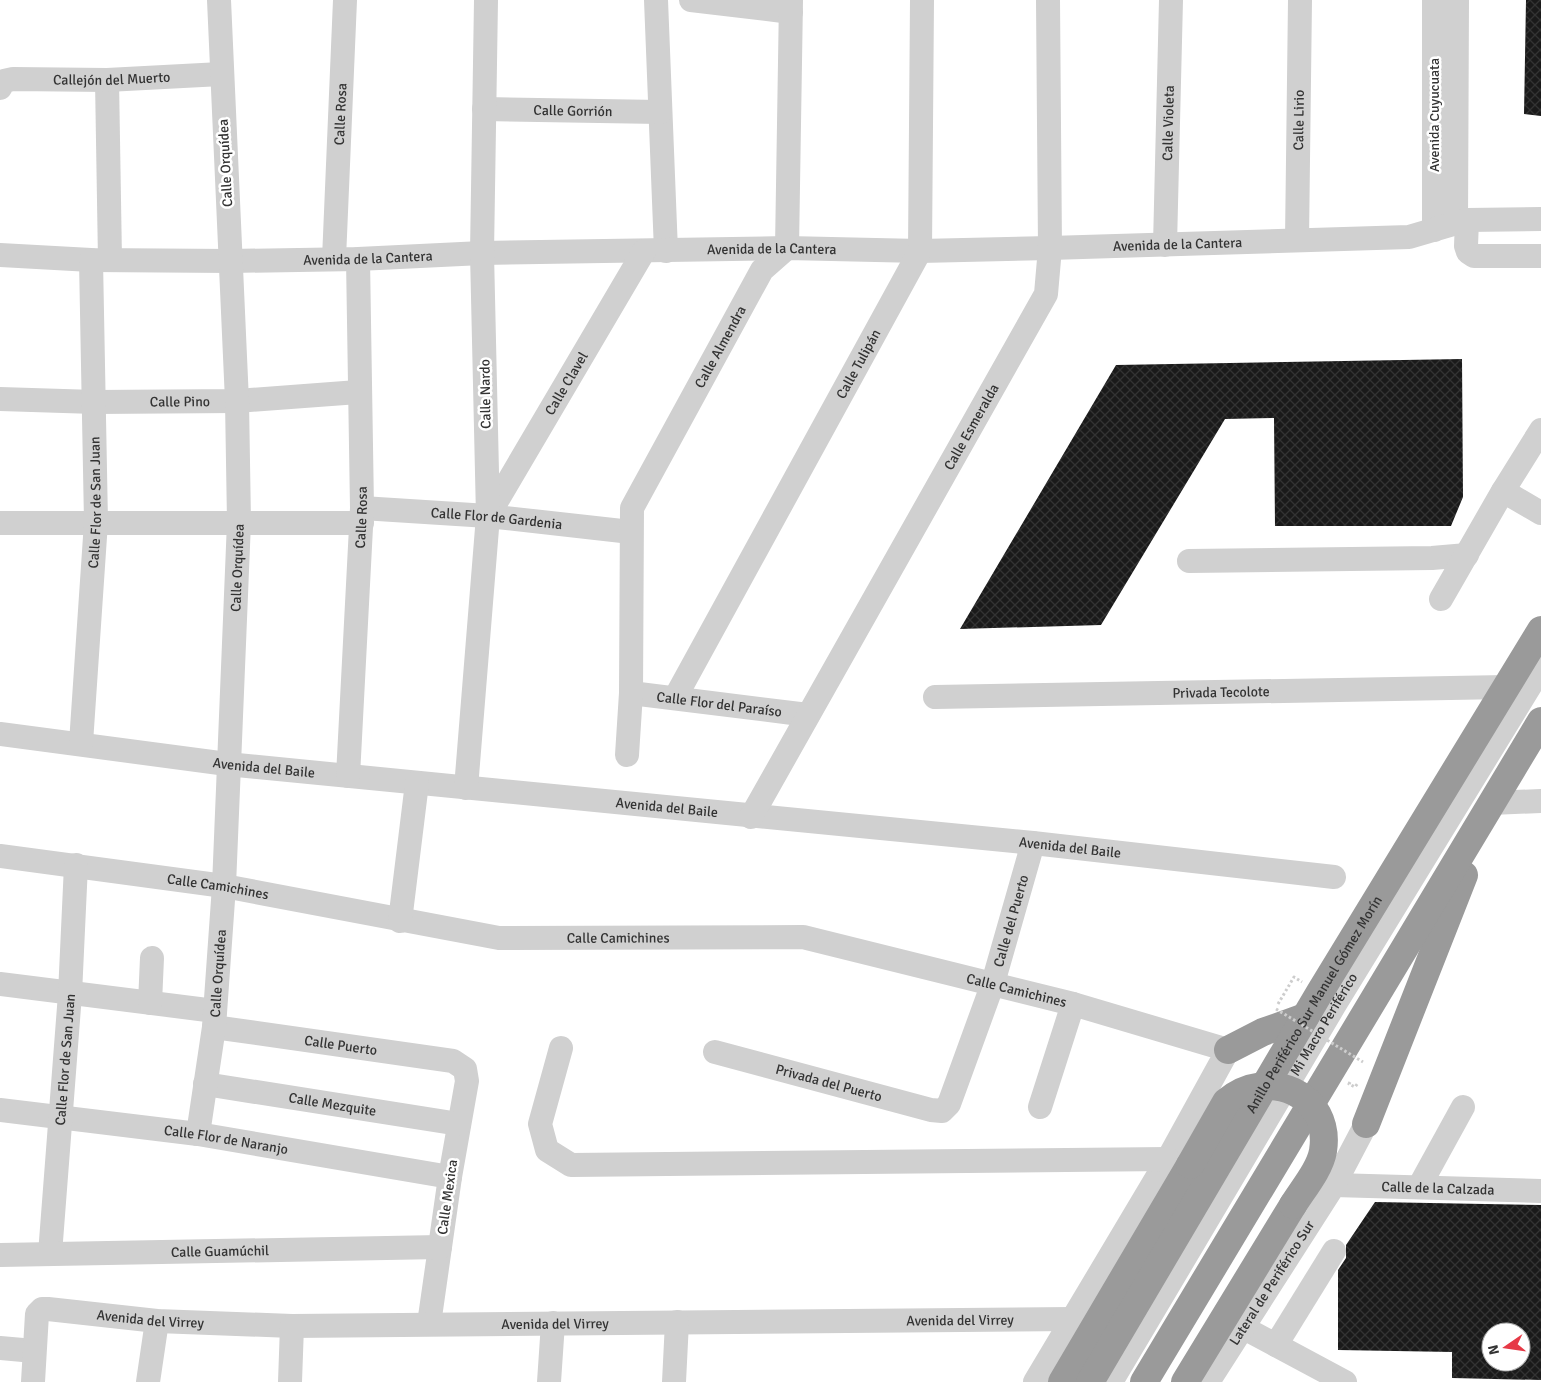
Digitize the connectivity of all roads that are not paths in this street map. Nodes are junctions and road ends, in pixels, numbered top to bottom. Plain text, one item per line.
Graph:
1 (219, 0) edge
2 (345, 0) edge
3 (486, 0) edge
4 (656, 0) edge
5 (691, 0) edge
6 (922, 0) edge
7 (1048, 0) edge
8 (1171, 0) edge
9 (1300, 0) edge
10 (1434, 0) edge
11 (1457, 0) edge
12 (791, 6) edge
13 (220, 74) junction
14 (108, 80) junction
15 (2, 85) edge
16 (484, 109) junction
17 (660, 112) junction
18 (1541, 219) edge
19 (1461, 221) junction
20 (1434, 230) junction
21 (1298, 240) junction
22 (1165, 245) junction
23 (787, 248) junction
24 (1050, 248) junction
25 (655, 251) junction
26 (920, 251) junction
27 (482, 253) junction
28 (0, 255) edge
29 (1541, 256) edge
30 (334, 259) junction
31 (358, 259) junction
32 (101, 260) junction
33 (231, 261) junction
34 (358, 392) junction
35 (0, 399) edge
36 (237, 401) junction
37 (95, 402) junction
38 (1541, 430) edge
39 (1503, 492) junction
40 (1541, 513) edge
41 (362, 515) junction
42 (488, 516) junction
43 (96, 522) junction
44 (239, 522) junction
45 (0, 523) edge
46 (631, 532) junction
47 (1467, 555) junction
48 (1189, 561) dead end
49 (1441, 599) dead end
50 (1541, 630) edge
51 (1541, 668) edge
52 (1506, 687) junction
53 (1541, 690) edge
54 (630, 693) junction
55 (675, 698) junction
56 (935, 698) dead end
57 (808, 716) junction
58 (1541, 721) edge
59 (0, 734) edge
60 (81, 743) junction
61 (627, 756) dead end
62 (227, 764) junction
63 (348, 776) junction
64 (417, 783) junction
65 (466, 788) junction
66 (1541, 801) edge
67 (1491, 803) junction
68 (751, 817) junction
69 (1033, 843) junction
70 (0, 856) edge
71 (76, 866) junction
72 (1334, 878) dead end
73 (224, 886) junction
74 (400, 921) junction
75 (152, 958) dead end
76 (0, 984) edge
77 (993, 984) junction
78 (70, 994) junction
79 (150, 1003) junction
80 (1073, 1004) junction
81 (1305, 1017) junction
82 (214, 1019) junction
83 (561, 1048) dead end
84 (1228, 1050) junction
85 (715, 1052) dead end
86 (465, 1069) joint
87 (205, 1084) junction
88 (1463, 1107) dead end
89 (1040, 1108) dead end
90 (0, 1110) edge
91 (942, 1111) joint
92 (60, 1118) junction
93 (459, 1124) junction
94 (1366, 1124) joint
95 (198, 1134) junction
96 (1179, 1162) junction
97 (450, 1177) junction
98 (1334, 1185) junction
99 (1419, 1187) junction
100 (1541, 1191) edge
101 (440, 1247) junction
102 (1334, 1251) dead end
103 (50, 1254) junction
104 (0, 1255) edge
105 (1073, 1319) junction
106 (157, 1321) junction
107 (677, 1322) junction
108 (553, 1323) junction
109 (429, 1324) junction
110 (292, 1326) junction
111 (1242, 1327) junction
112 (1276, 1345) junction
113 (0, 1348) edge
114 (34, 1351) junction
115 (33, 1382) edge
116 (148, 1382) edge
117 (290, 1382) edge
118 (549, 1382) edge
119 (674, 1382) edge
120 (1035, 1382) edge
121 (1062, 1382) edge
122 (1090, 1382) edge
123 (1111, 1382) edge
124 (1126, 1382) edge
125 (1144, 1382) edge
126 (1185, 1382) edge
127 (1208, 1382) edge
128 (1345, 1382) edge

1 - 13 street, Calle Orquídea
2 - 30 street, Calle Rosa
3 - 16 street, Calle Nardo
4 - 17 street
5 - 12 street
6 - 26 street, Calle Tulipán
7 - 24 street, Calle Esmeralda
8 - 22 street, Calle Violeta
9 - 21 street, Calle Lirio
10 - 20 street, Avenida Cuyucuata
11 - 19 street, Avenida Cuyucuata
12 - 23 street
13 - 14 street, Callejón del Muerto
13 - 33 street, Calle Orquídea
14 - 15 street, Callejón del Muerto
14 - 32 street, Calle Flor de San Juan
16 - 17 street, Calle Gorrión
16 - 27 street, Calle Nardo
17 - 25 street
18 - 19 street, Avenida de la Cantera
19 - 20 street, Avenida de la Cantera
19 - 29 street, Avenida Cuyucuata
20 - 21 street, Avenida de la Cantera
21 - 22 street, Avenida de la Cantera
22 - 24 street, Avenida de la Cantera
23 - 25 street, Avenida de la Cantera
23 - 26 street, Avenida de la Cantera
23 - 46 street, Calle Almendra
24 - 26 street, Avenida de la Cantera
24 - 57 street, Calle Esmeralda
25 - 27 street, Avenida de la Cantera
25 - 42 street, Calle Clavel
26 - 55 street, Calle Tulipán
27 - 31 street, Avenida de la Cantera
27 - 42 street, Calle Nardo
28 - 32 street, Avenida de la Cantera
30 - 31 street, Avenida de la Cantera
30 - 33 street, Avenida de la Cantera
31 - 34 street, Calle Rosa
32 - 33 street, Avenida de la Cantera
32 - 37 street, Calle Flor de San Juan
33 - 36 street, Calle Orquídea
34 - 36 street, Calle Pino
34 - 41 street, Calle Rosa
35 - 37 street, Calle Pino
36 - 37 street, Calle Pino
36 - 44 street, Calle Orquídea
37 - 43 street, Calle Flor de San Juan
38 - 39 street
39 - 40 street
39 - 47 street
41 - 42 street, Calle Flor de Gardenia
41 - 44 street, Calle Flor de Gardenia
41 - 63 street, Calle Rosa
42 - 46 street, Calle Flor de Gardenia
42 - 65 street, Calle Nardo
43 - 44 street, Calle Flor de Gardenia
43 - 45 street, Calle Flor de Gardenia
43 - 60 street, Calle Flor de San Juan
44 - 62 street, Calle Orquídea
46 - 54 street, Calle Almendra
47 - 48 street
47 - 49 street
50 - 52 highway, Anillo Periférico Sur Manuel Gómez Morín
51 - 123 street, Mi Macro Periférico
52 - 56 street, Privada Tecolote
52 - 81 highway, Anillo Periférico Sur Manuel Gómez Morín
53 - 124 street, Mi Macro Periférico
54 - 55 street, Calle Flor del Paraíso
54 - 61 street, Calle Almendra
55 - 57 street, Calle Flor del Paraíso
57 - 68 street, Calle Esmeralda
58 - 67 highway
59 - 60 street, Avenida del Baile
60 - 62 street, Avenida del Baile
62 - 63 street, Avenida del Baile
62 - 73 street, Calle Orquídea
63 - 64 street, Avenida del Baile
64 - 65 street, Avenida del Baile
64 - 74 street
65 - 68 street, Avenida del Baile
66 - 67 street
67 - 94 highway
67 - 125 highway
68 - 69 street, Avenida del Baile
69 - 72 street, Avenida del Baile
69 - 77 street, Calle del Puerto
70 - 71 street, Calle Camichines
71 - 73 street, Calle Camichines
71 - 78 street, Calle Flor de San Juan
73 - 74 street, Calle Camichines
73 - 82 street, Calle Orquídea
74 - 77 street, Calle Camichines
75 - 79 street
76 - 78 street, Calle Puerto
77 - 80 street, Calle Camichines
77 - 91 street, Calle del Puerto
78 - 79 street, Calle Puerto
78 - 92 street, Calle Flor de San Juan
79 - 82 street, Calle Puerto
80 - 84 street, Calle Camichines
80 - 89 street
81 - 84 highway
81 - 122 highway, Anillo Periférico Sur Manuel Gómez Morín
82 - 86 street, Calle Puerto
82 - 87 street, Calle Orquídea
83 - 96 street
84 - 96 street
85 - 91 street, Privada del Puerto
86 - 93 street, Calle Mexica
87 - 93 street, Calle Mezquite
87 - 95 street, Calle Orquídea
88 - 99 street
90 - 92 street, Calle Flor de Naranjo
92 - 95 street, Calle Flor de Naranjo
92 - 103 street, Calle Flor de San Juan
93 - 97 street, Calle Mexica
94 - 98 street, Lateral de Periférico Sur
95 - 97 street, Calle Flor de Naranjo
96 - 105 street
96 - 121 highway
96 - 126 highway, bridge
97 - 101 street, Calle Mexica
98 - 99 street, Calle de la Calzada
98 - 111 street, Lateral de Periférico Sur
99 - 100 street, Calle de la Calzada
101 - 103 street, Calle Guamúchil
101 - 109 street, Calle Mexica
102 - 112 street
103 - 104 street, Calle Guamúchil
105 - 107 street, Avenida del Virrey
105 - 120 street
106 - 110 street, Avenida del Virrey
106 - 114 street, Avenida del Virrey
106 - 116 street
107 - 108 street, Avenida del Virrey
107 - 119 street
108 - 109 street, Avenida del Virrey
108 - 118 street
109 - 110 street, Avenida del Virrey
110 - 117 street
111 - 112 street
111 - 127 street, Lateral de Periférico Sur
112 - 128 street
113 - 114 street
114 - 115 street

